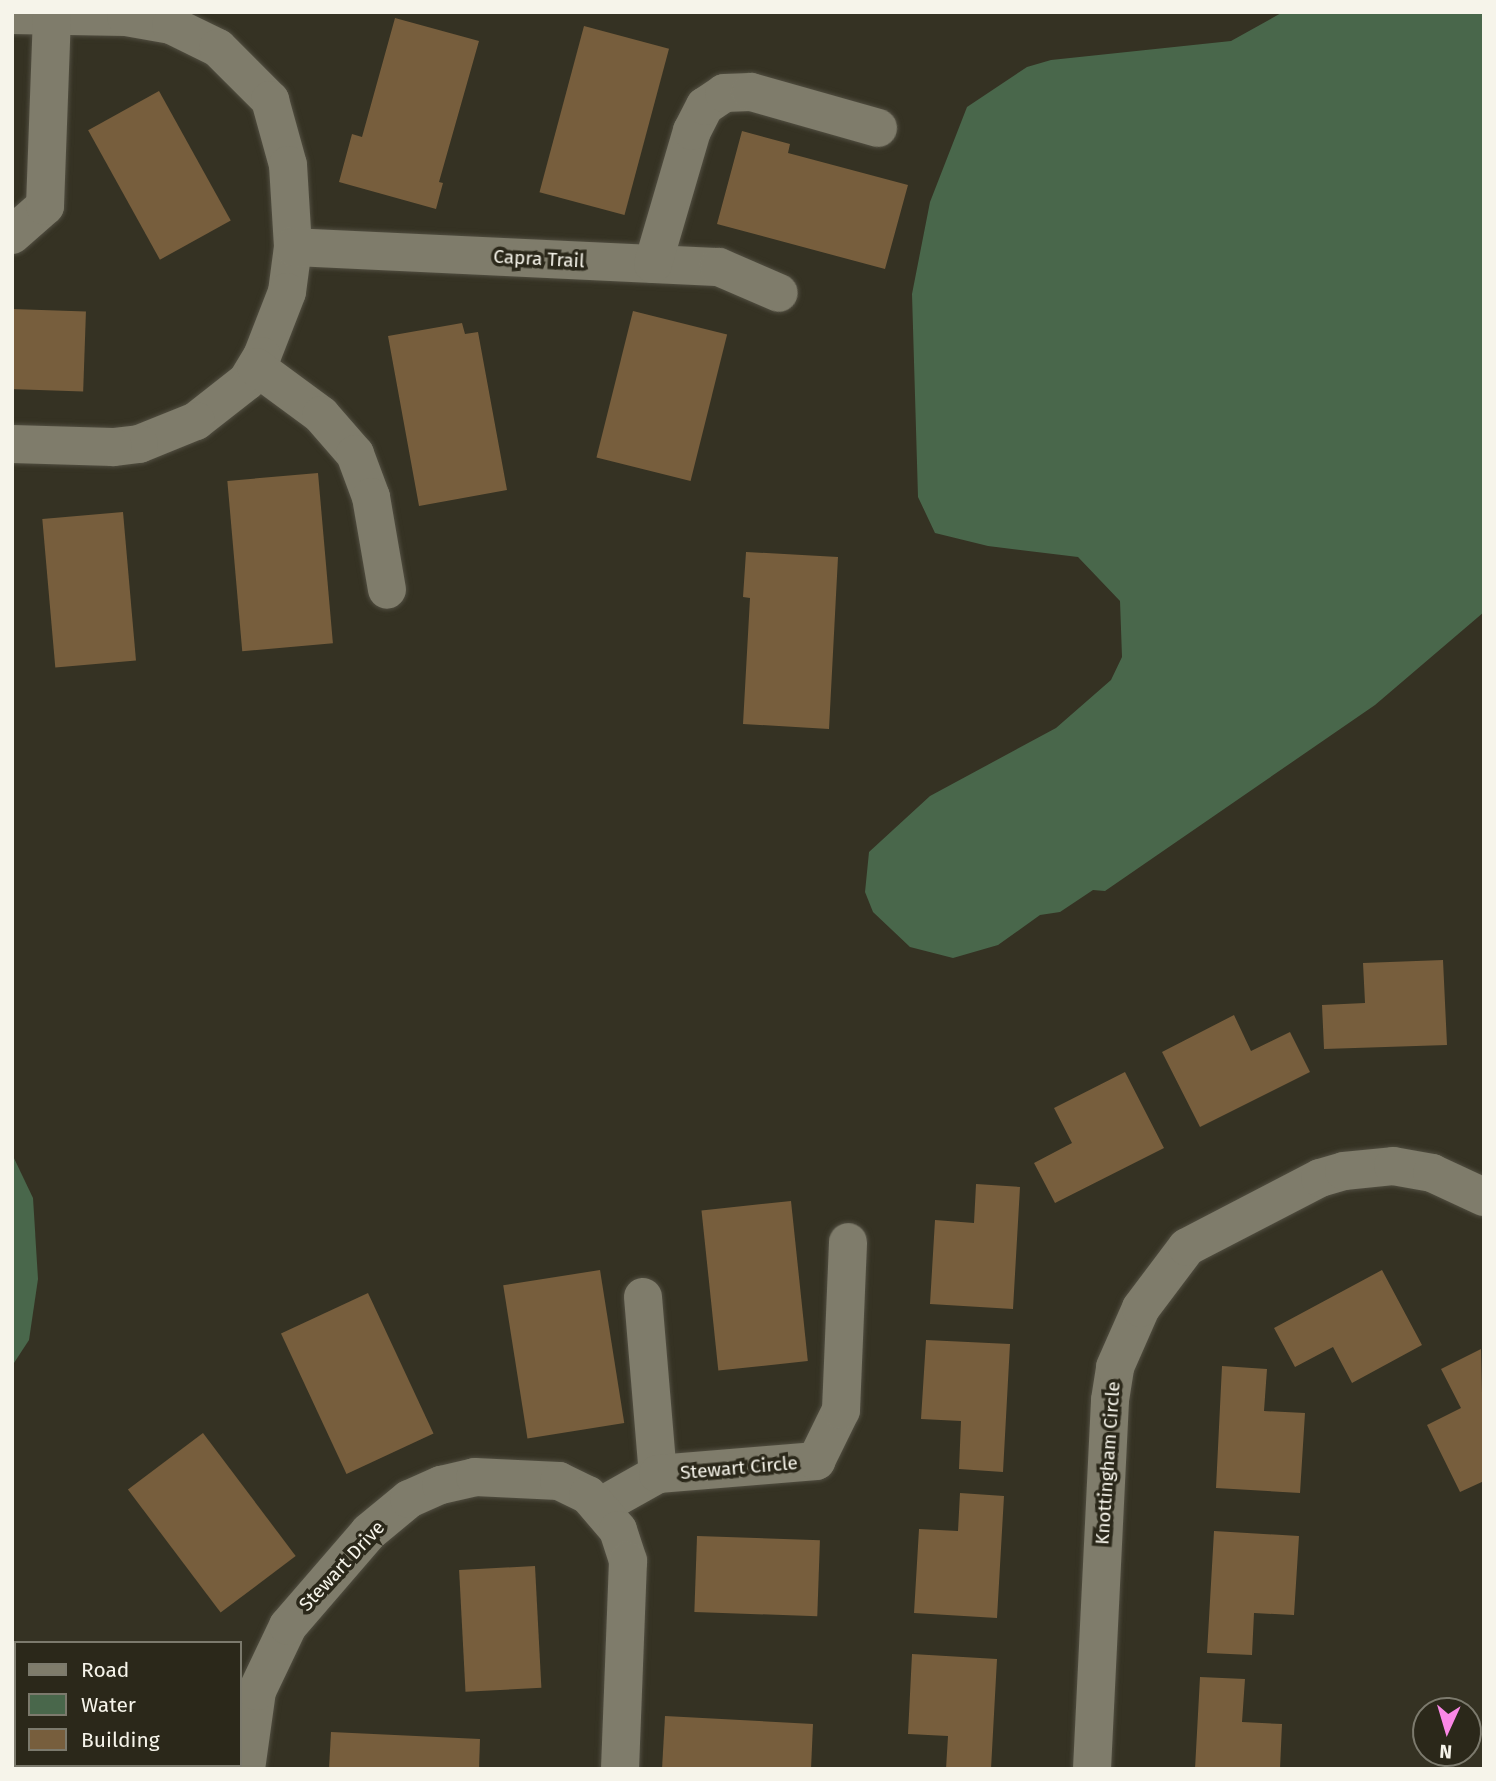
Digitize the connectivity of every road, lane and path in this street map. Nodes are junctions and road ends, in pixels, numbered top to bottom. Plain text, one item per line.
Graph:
1 (12, 15) edge
2 (52, 16) junction
3 (877, 128) dead end
4 (12, 235) edge
5 (293, 247) junction
6 (653, 264) junction
7 (779, 293) dead end
8 (256, 367) junction
9 (12, 444) edge
10 (387, 590) dead end
11 (1484, 1197) edge
12 (848, 1242) dead end
13 (643, 1297) dead end
14 (658, 1474) junction
15 (601, 1506) junction
16 (246, 1769) edge
17 (620, 1769) edge
18 (1092, 1769) edge

1 - 2 street
2 - 4 street
2 - 5 street
3 - 6 street
5 - 6 street, Capra Trail
5 - 8 street
6 - 7 street, Capra Trail
8 - 9 street
8 - 10 street
11 - 18 street, Knottingham Circle
12 - 14 street, Stewart Circle
13 - 14 street, Stewart Circle
14 - 15 street, Stewart Circle
15 - 16 street, Stewart Drive
15 - 17 street, Stewart Drive

